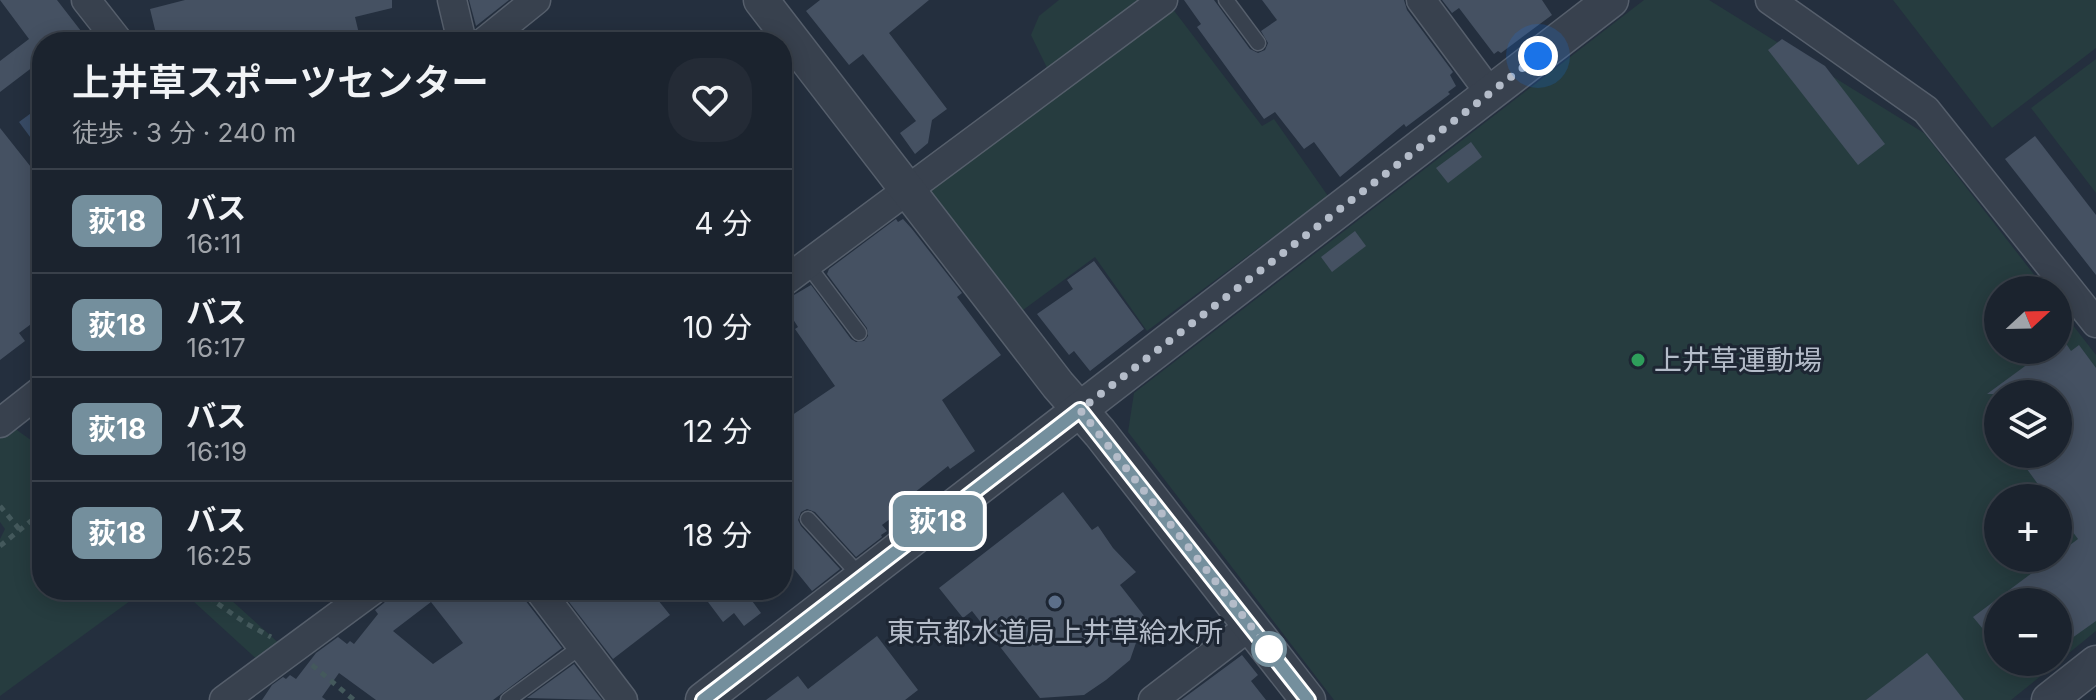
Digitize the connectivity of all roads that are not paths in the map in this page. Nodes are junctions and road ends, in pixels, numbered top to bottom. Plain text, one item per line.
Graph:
1 (86, 0) edge
2 (452, 0) edge
3 (536, 0) edge
4 (1163, 0) edge
5 (1226, 0) edge
6 (1421, 0) edge
7 (1611, 0) edge
8 (1770, 0) edge
9 (765, 1) edge
10 (111, 32) edge
11 (460, 32) edge
12 (496, 32) edge
13 (788, 32) edge
14 (792, 37) edge
15 (1258, 43) dead end
16 (1490, 93) junction
17 (907, 189) junction
18 (807, 264) junction
19 (792, 275) edge
20 (2096, 323) edge
21 (859, 333) dead end
22 (32, 398) edge
23 (1080, 410) junction
24 (0, 423) edge
25 (808, 519) dead end
26 (863, 578) junction
27 (359, 600) edge
28 (547, 600) edge
29 (1251, 625) junction
30 (582, 646) junction
31 (2096, 663) edge
32 (224, 700) edge
33 (508, 700) edge
34 (623, 700) edge
35 (703, 700) edge
36 (1153, 700) edge
37 (1308, 700) edge
38 (2049, 700) edge

1 - 10 street
2 - 11 street
3 - 12 street
4 - 17 street
5 - 15 lane
6 - 16 street
7 - 16 street
8 - 20 street
9 - 13 street
14 - 17 street
16 - 23 street
17 - 18 street
17 - 23 street
18 - 19 street
18 - 21 lane
22 - 24 street
23 - 26 street
23 - 29 street
25 - 26 lane
26 - 35 street
27 - 32 street
28 - 30 street
29 - 36 street
29 - 37 street
30 - 33 lane
30 - 34 street
31 - 38 street

